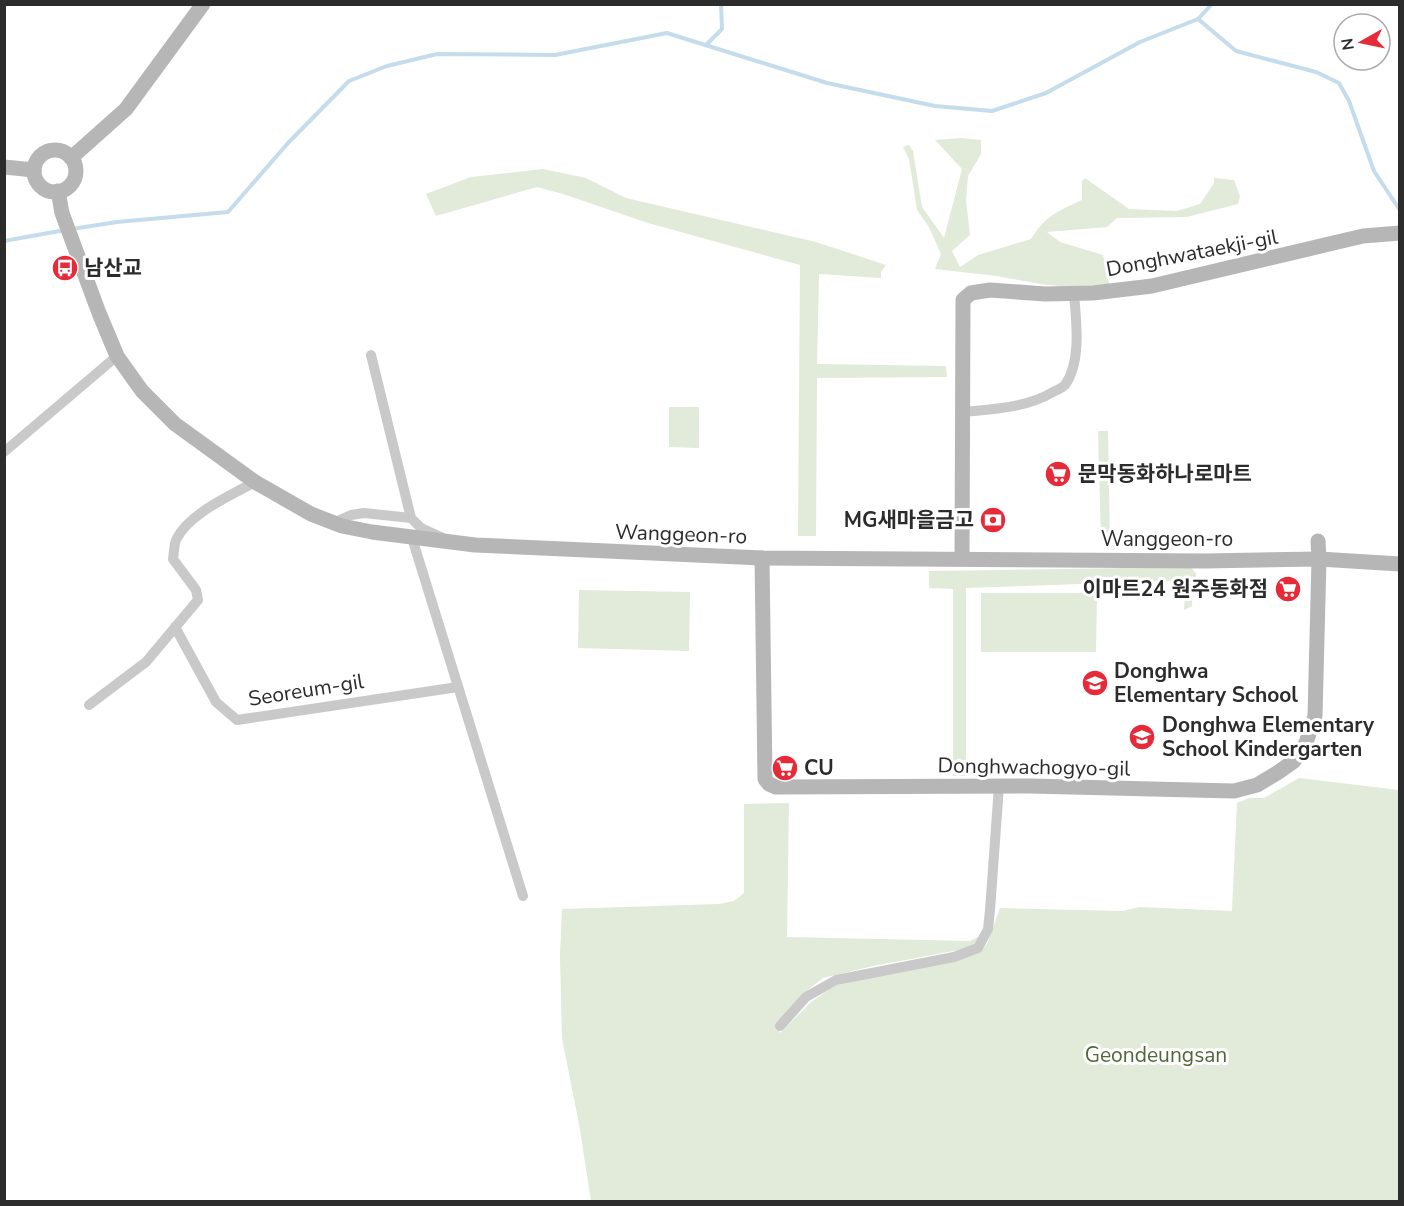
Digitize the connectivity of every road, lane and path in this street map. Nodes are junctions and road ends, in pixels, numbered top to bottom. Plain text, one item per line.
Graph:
1 (203, 4) edge
2 (71, 158) junction
3 (4, 167) edge
4 (34, 170) junction
5 (58, 191) junction
6 (1400, 233) edge
7 (1074, 293) junction
8 (371, 355) dead end
9 (117, 356) junction
10 (963, 412) junction
11 (4, 452) edge
12 (255, 482) junction
13 (411, 518) junction
14 (333, 523) junction
15 (412, 538) junction
16 (1318, 541) dead end
17 (452, 543) junction
18 (762, 558) junction
19 (962, 558) junction
20 (1319, 559) junction
21 (1400, 564) edge
22 (175, 627) junction
23 (458, 687) junction
24 (90, 705) dead end
25 (999, 786) junction
26 (523, 896) dead end
27 (780, 1026) dead end

1 - 2 street
2 - 4 street
2 - 5 street
3 - 4 street
4 - 5 street
5 - 9 street, Wanggeon-ro
6 - 7 street, Donghwataekji-gil
7 - 10 street
7 - 10 street, Donghwataekji-gil
8 - 13 street
9 - 11 street
9 - 12 street, Wanggeon-ro
10 - 19 street, Donghwataekji-gil
12 - 14 street, Wanggeon-ro
12 - 22 street
13 - 14 street
13 - 17 street
14 - 15 street, Wanggeon-ro
15 - 17 street, Wanggeon-ro
15 - 23 street
16 - 20 street, Donghwachogyo-gil
17 - 18 street, Wanggeon-ro
18 - 19 street, Wanggeon-ro
18 - 25 street, Donghwachogyo-gil
19 - 20 street, Wanggeon-ro
20 - 21 street, Wanggeon-ro
20 - 25 street, Donghwachogyo-gil
22 - 23 street, Seoreum-gil
22 - 24 street
23 - 26 street
25 - 27 street

